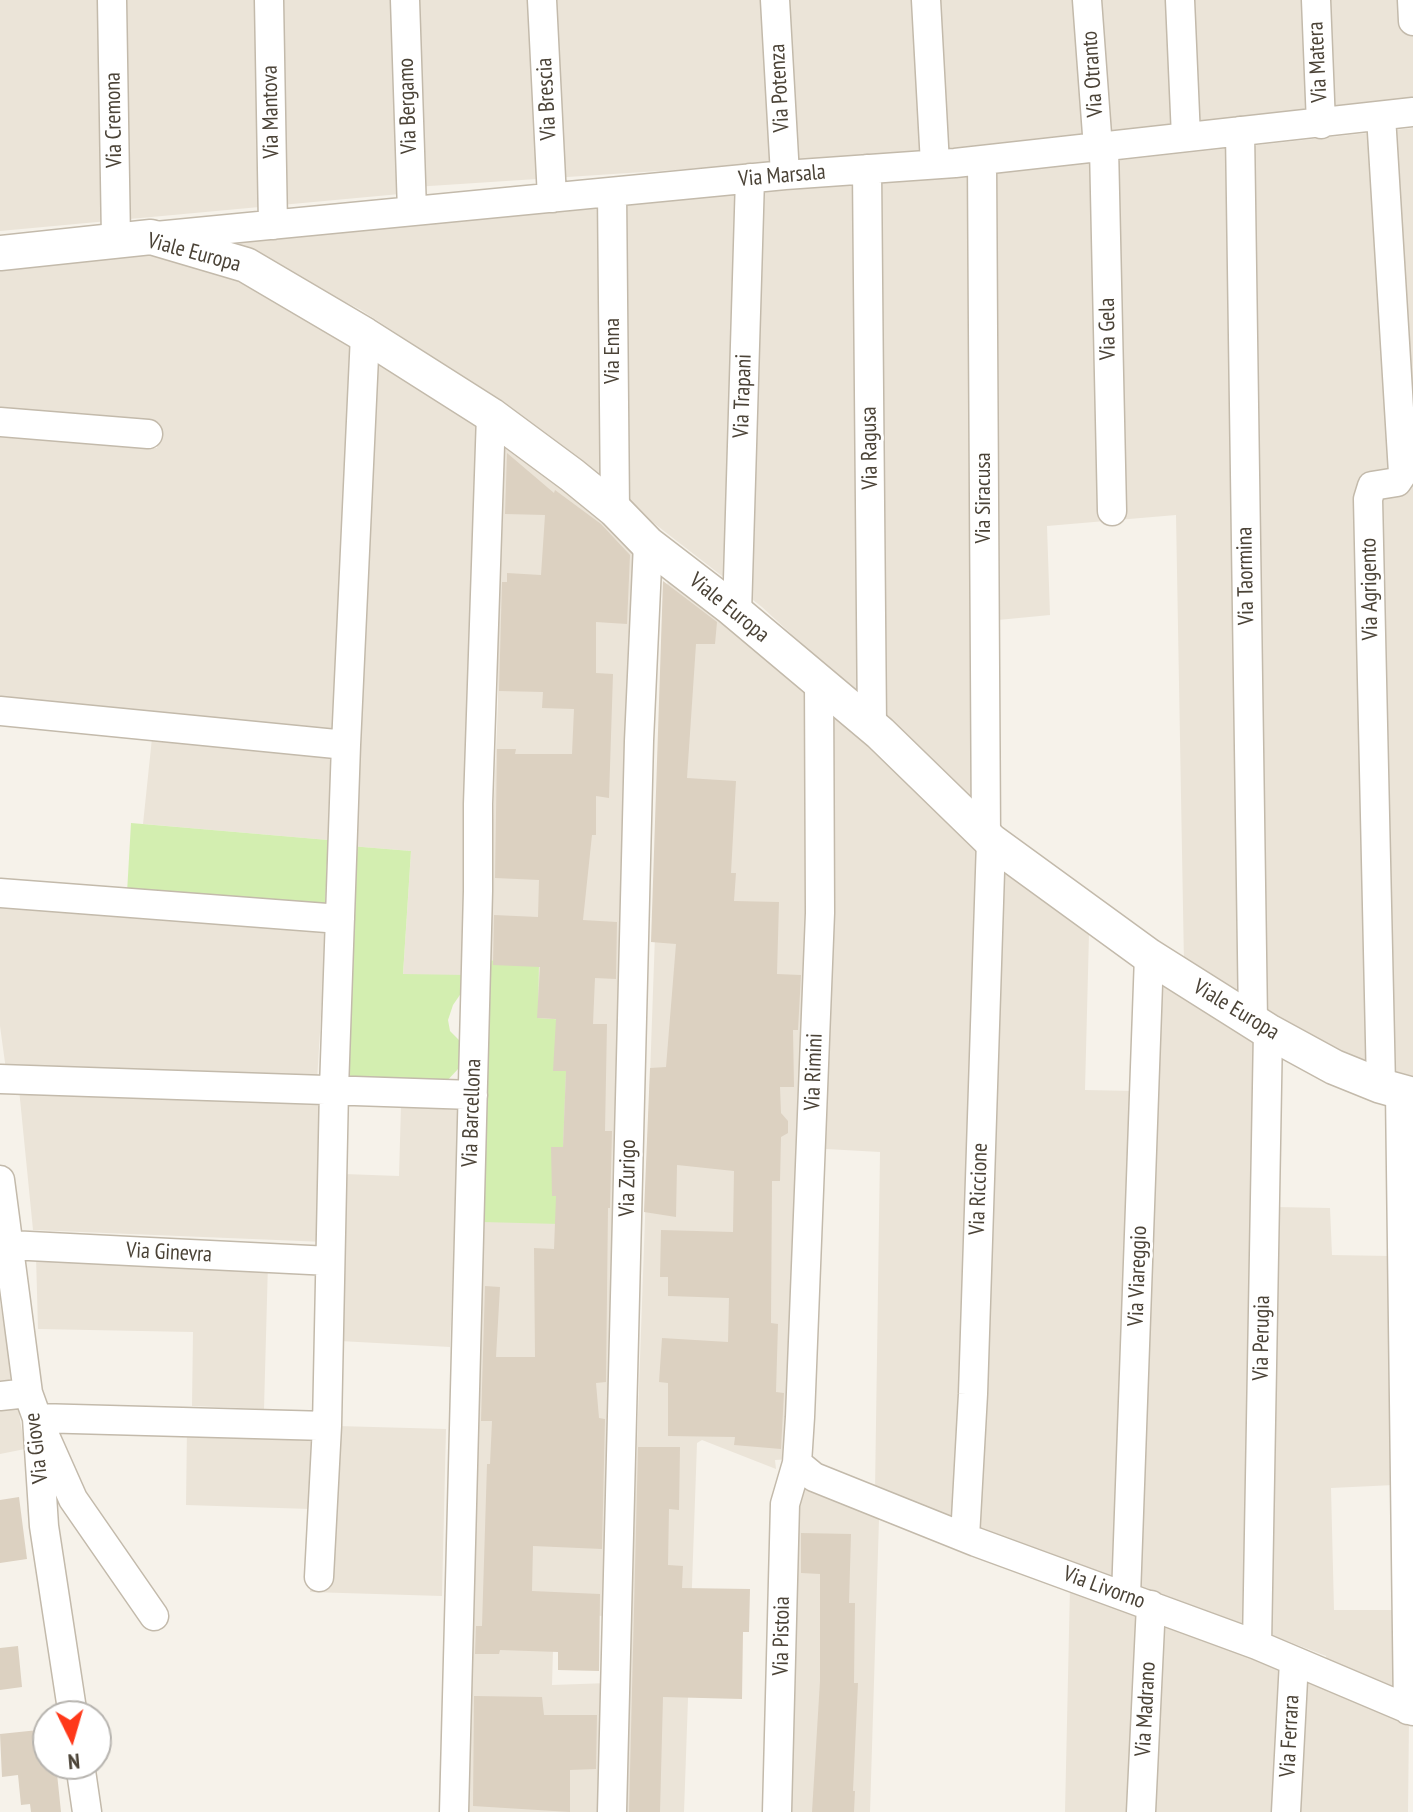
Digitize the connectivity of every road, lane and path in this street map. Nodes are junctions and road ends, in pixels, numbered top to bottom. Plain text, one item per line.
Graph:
1 (112, 0) edge
2 (269, 0) edge
3 (405, 0) edge
4 (542, 0) edge
5 (775, 0) edge
6 (926, 0) edge
7 (1087, 0) edge
8 (1180, 0) edge
9 (1316, 0) edge
10 (1412, 0) edge
11 (1413, 21) edge
12 (1413, 112) edge
13 (1381, 116) junction
14 (1321, 124) junction
15 (1240, 131) junction
16 (1186, 137) junction
17 (1101, 148) junction
18 (982, 160) junction
19 (935, 164) junction
20 (867, 169) junction
21 (785, 175) junction
22 (750, 178) junction
23 (612, 192) junction
24 (552, 198) junction
25 (412, 211) junction
26 (273, 225) junction
27 (151, 237) junction
28 (116, 239) junction
29 (0, 253) edge
30 (365, 335) junction
31 (491, 415) junction
32 (0, 422) edge
33 (148, 434) dead end
34 (615, 510) junction
35 (1112, 511) dead end
36 (648, 544) junction
37 (737, 613) junction
38 (819, 680) junction
39 (0, 711) edge
40 (872, 726) junction
41 (346, 745) junction
42 (989, 839) junction
43 (0, 893) edge
44 (340, 919) junction
45 (1149, 956) junction
46 (1260, 1026) junction
47 (0, 1079) edge
48 (334, 1089) junction
49 (1398, 1091) edge
50 (473, 1095) junction
51 (0, 1180) edge
52 (9, 1245) junction
53 (330, 1261) junction
54 (0, 1396) edge
55 (32, 1406) junction
56 (327, 1426) junction
57 (797, 1463) junction
58 (965, 1537) junction
59 (319, 1577) dead end
60 (1138, 1601) junction
61 (154, 1616) dead end
62 (1257, 1645) junction
63 (1294, 1661) junction
64 (71, 1700) edge
65 (1411, 1711) edge
66 (82, 1780) edge
67 (87, 1812) edge
68 (454, 1812) edge
69 (612, 1812) edge
70 (777, 1812) edge
71 (1141, 1812) edge
72 (1286, 1812) edge

1 - 28 street, Via Cremona
2 - 26 street, Via Mantova
3 - 25 street, Via Bergamo
4 - 24 street, Via Brescia
5 - 21 street, Via Potenza
6 - 19 street
7 - 17 street, Via Otranto
8 - 16 street
9 - 14 street, Via Matera
10 - 11 street
12 - 13 street, Via Marsala
13 - 14 street, Via Marsala
13 - 49 street, Via Agrigento
14 - 15 street, Via Marsala
15 - 16 street, Via Marsala
15 - 46 street, Via Taormina
16 - 17 street, Via Marsala
17 - 18 street, Via Marsala
17 - 35 street, Via Gela
18 - 19 street, Via Marsala
18 - 42 street, Via Siracusa
19 - 20 street, Via Marsala
20 - 21 street, Via Marsala
20 - 40 street, Via Ragusa
21 - 22 street, Via Marsala
22 - 23 street, Via Marsala
22 - 37 street, Via Trapani
23 - 24 street, Via Marsala
23 - 34 street, Via Enna
24 - 25 street, Via Marsala
25 - 26 street, Via Marsala
26 - 27 street, Via Marsala
27 - 28 street, Viale Europa
27 - 30 street, Viale Europa
28 - 29 street, Viale Europa
30 - 31 street, Viale Europa
30 - 41 street
31 - 34 street, Viale Europa
31 - 50 street, Via Barcellona
32 - 33 street
34 - 36 street, Viale Europa
36 - 37 street, Viale Europa
36 - 69 street, Via Zurigo
37 - 38 street, Viale Europa
38 - 40 street, Viale Europa
38 - 57 street, Via Rimini
39 - 41 street
40 - 42 street, Viale Europa
41 - 44 street
42 - 45 street, Viale Europa
42 - 58 street, Via Riccione
43 - 44 street
44 - 48 street
45 - 46 street, Viale Europa
45 - 60 street, Via Viareggio
46 - 49 street, Viale Europa
46 - 62 street, Via Perugia
47 - 48 street
48 - 50 street
48 - 53 street
49 - 65 street
50 - 68 street, Via Barcellona
51 - 52 street, Via Giove
52 - 53 street, Via Ginevra
52 - 55 street, Via Giove
53 - 56 street
54 - 55 street
55 - 56 street
55 - 61 street
55 - 64 street, Via Giove
56 - 59 street
57 - 58 street, Via Livorno
57 - 70 street, Via Pistoia
58 - 60 street, Via Livorno
60 - 62 street, Via Livorno
60 - 71 street, Via Madrano
62 - 63 street, Via Livorno
63 - 65 street, Via Livorno
63 - 72 street, Via Ferrara
66 - 67 street

